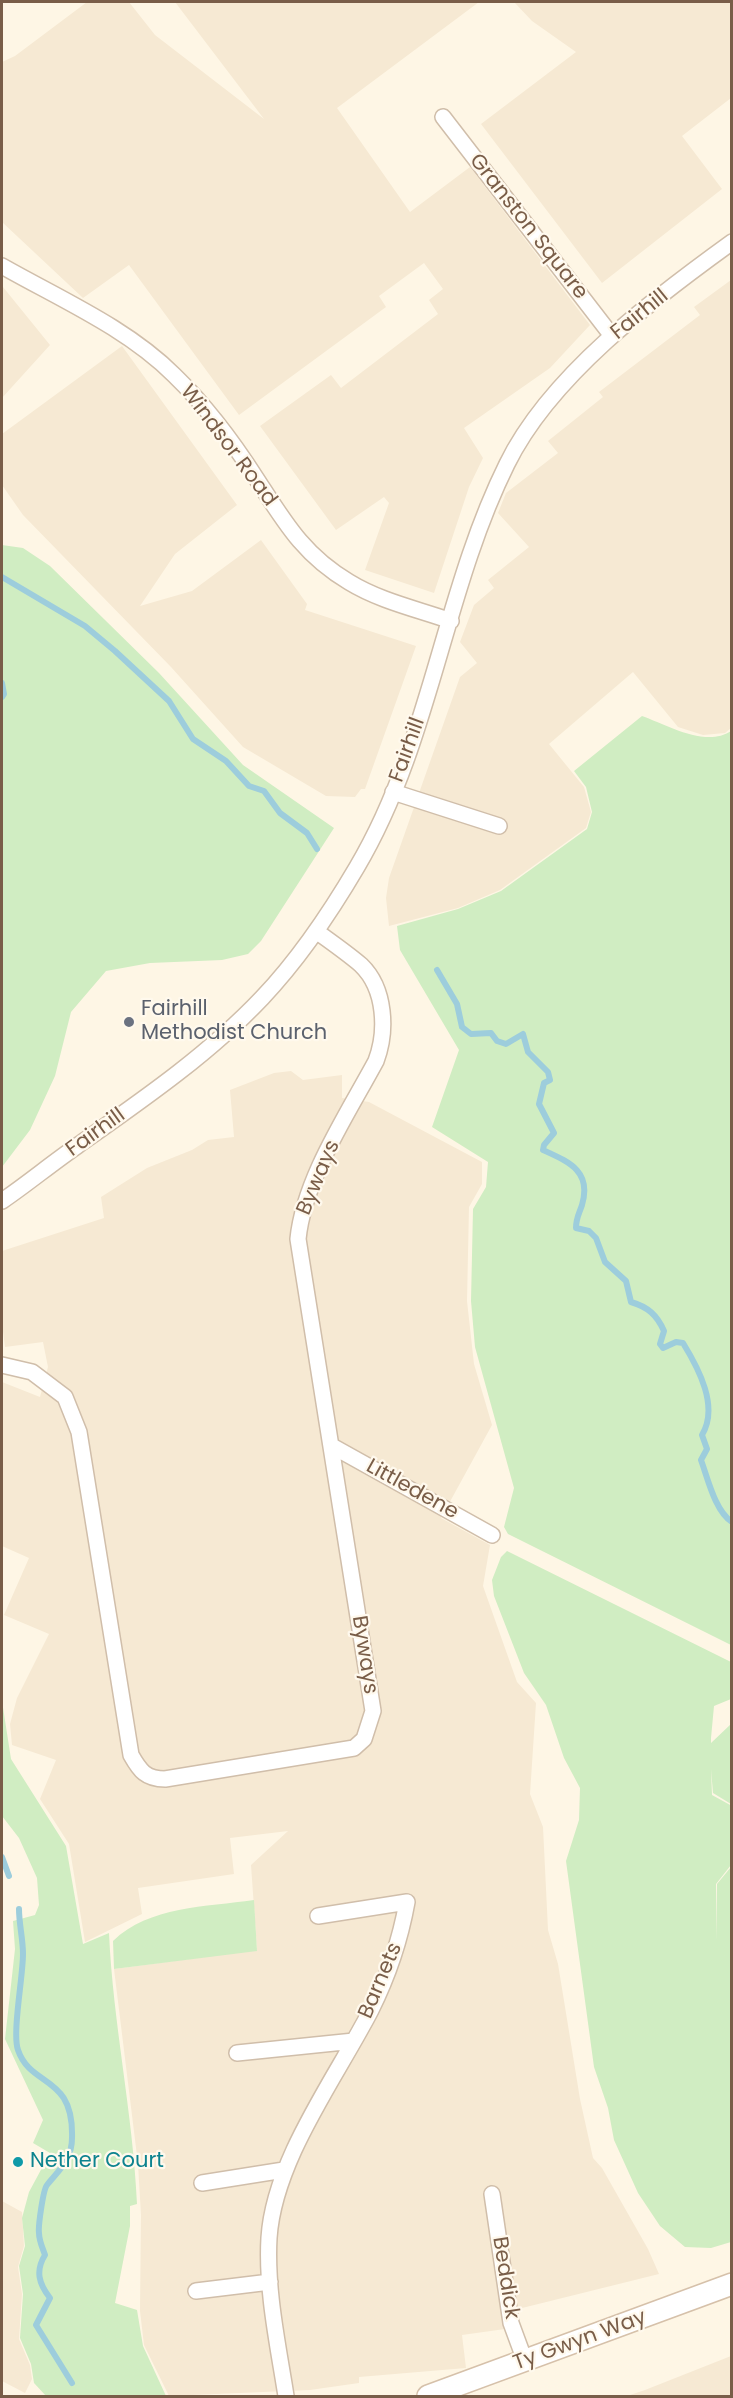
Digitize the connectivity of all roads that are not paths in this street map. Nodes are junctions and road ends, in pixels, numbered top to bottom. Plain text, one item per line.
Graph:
1 (443, 117) dead end
2 (732, 242) edge
3 (2, 266) edge
4 (612, 336) junction
5 (451, 621) junction
6 (393, 792) junction
7 (499, 826) dead end
8 (316, 931) junction
9 (2, 1202) edge
10 (2, 1365) edge
11 (332, 1446) junction
12 (492, 1535) dead end
13 (318, 1916) dead end
14 (354, 2041) junction
15 (237, 2053) dead end
16 (284, 2170) junction
17 (202, 2183) dead end
18 (492, 2194) dead end
19 (270, 2282) junction
20 (732, 2284) edge
21 (196, 2290) dead end
22 (525, 2361) junction
23 (286, 2397) edge
24 (428, 2397) edge

1 - 4 street, Granston Square
2 - 4 street, Fairhill
3 - 5 street, Windsor Road
4 - 5 street, Fairhill
5 - 6 street, Fairhill
6 - 7 street
6 - 8 street, Fairhill
8 - 9 street, Fairhill
8 - 11 street, Byways
10 - 11 street, Byways
11 - 12 street, Littledene
13 - 14 street, Barnets
14 - 15 street, Barnets
14 - 16 street, Barnets
16 - 17 street
16 - 19 street, Barnets
18 - 22 street, Beddick
19 - 21 street
19 - 23 street, Barnets
20 - 22 street, Ty Gwyn Way
22 - 24 street, Ty Gwyn Way

